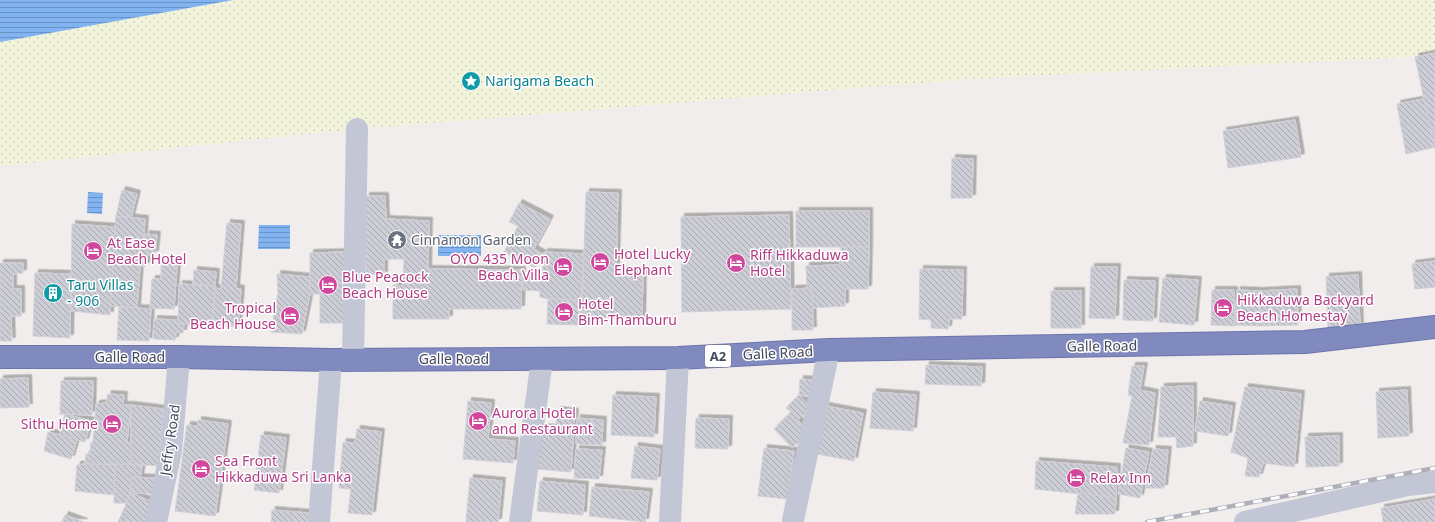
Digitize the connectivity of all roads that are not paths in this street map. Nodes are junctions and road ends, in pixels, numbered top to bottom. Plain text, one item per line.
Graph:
1 (357, 129) dead end
2 (1435, 327) edge
3 (829, 350) junction
4 (0, 357) edge
5 (179, 357) junction
6 (678, 358) junction
7 (542, 359) junction
8 (331, 360) junction
9 (353, 360) junction
10 (1435, 482) edge
11 (793, 520) dead end
12 (156, 522) edge
13 (319, 522) edge
14 (520, 522) edge
15 (670, 522) edge
16 (1245, 522) edge

1 - 9 street
2 - 3 highway, Galle Road / A2
3 - 6 highway, Galle Road / A2
3 - 11 street
4 - 5 highway, Galle Road / A2
5 - 8 highway, Galle Road / A2
5 - 12 street, Jeffry Road
6 - 7 highway, Galle Road / A2
6 - 15 street
7 - 9 highway, Galle Road / A2
7 - 14 street
8 - 9 highway, Galle Road / A2
8 - 13 street
10 - 16 street

